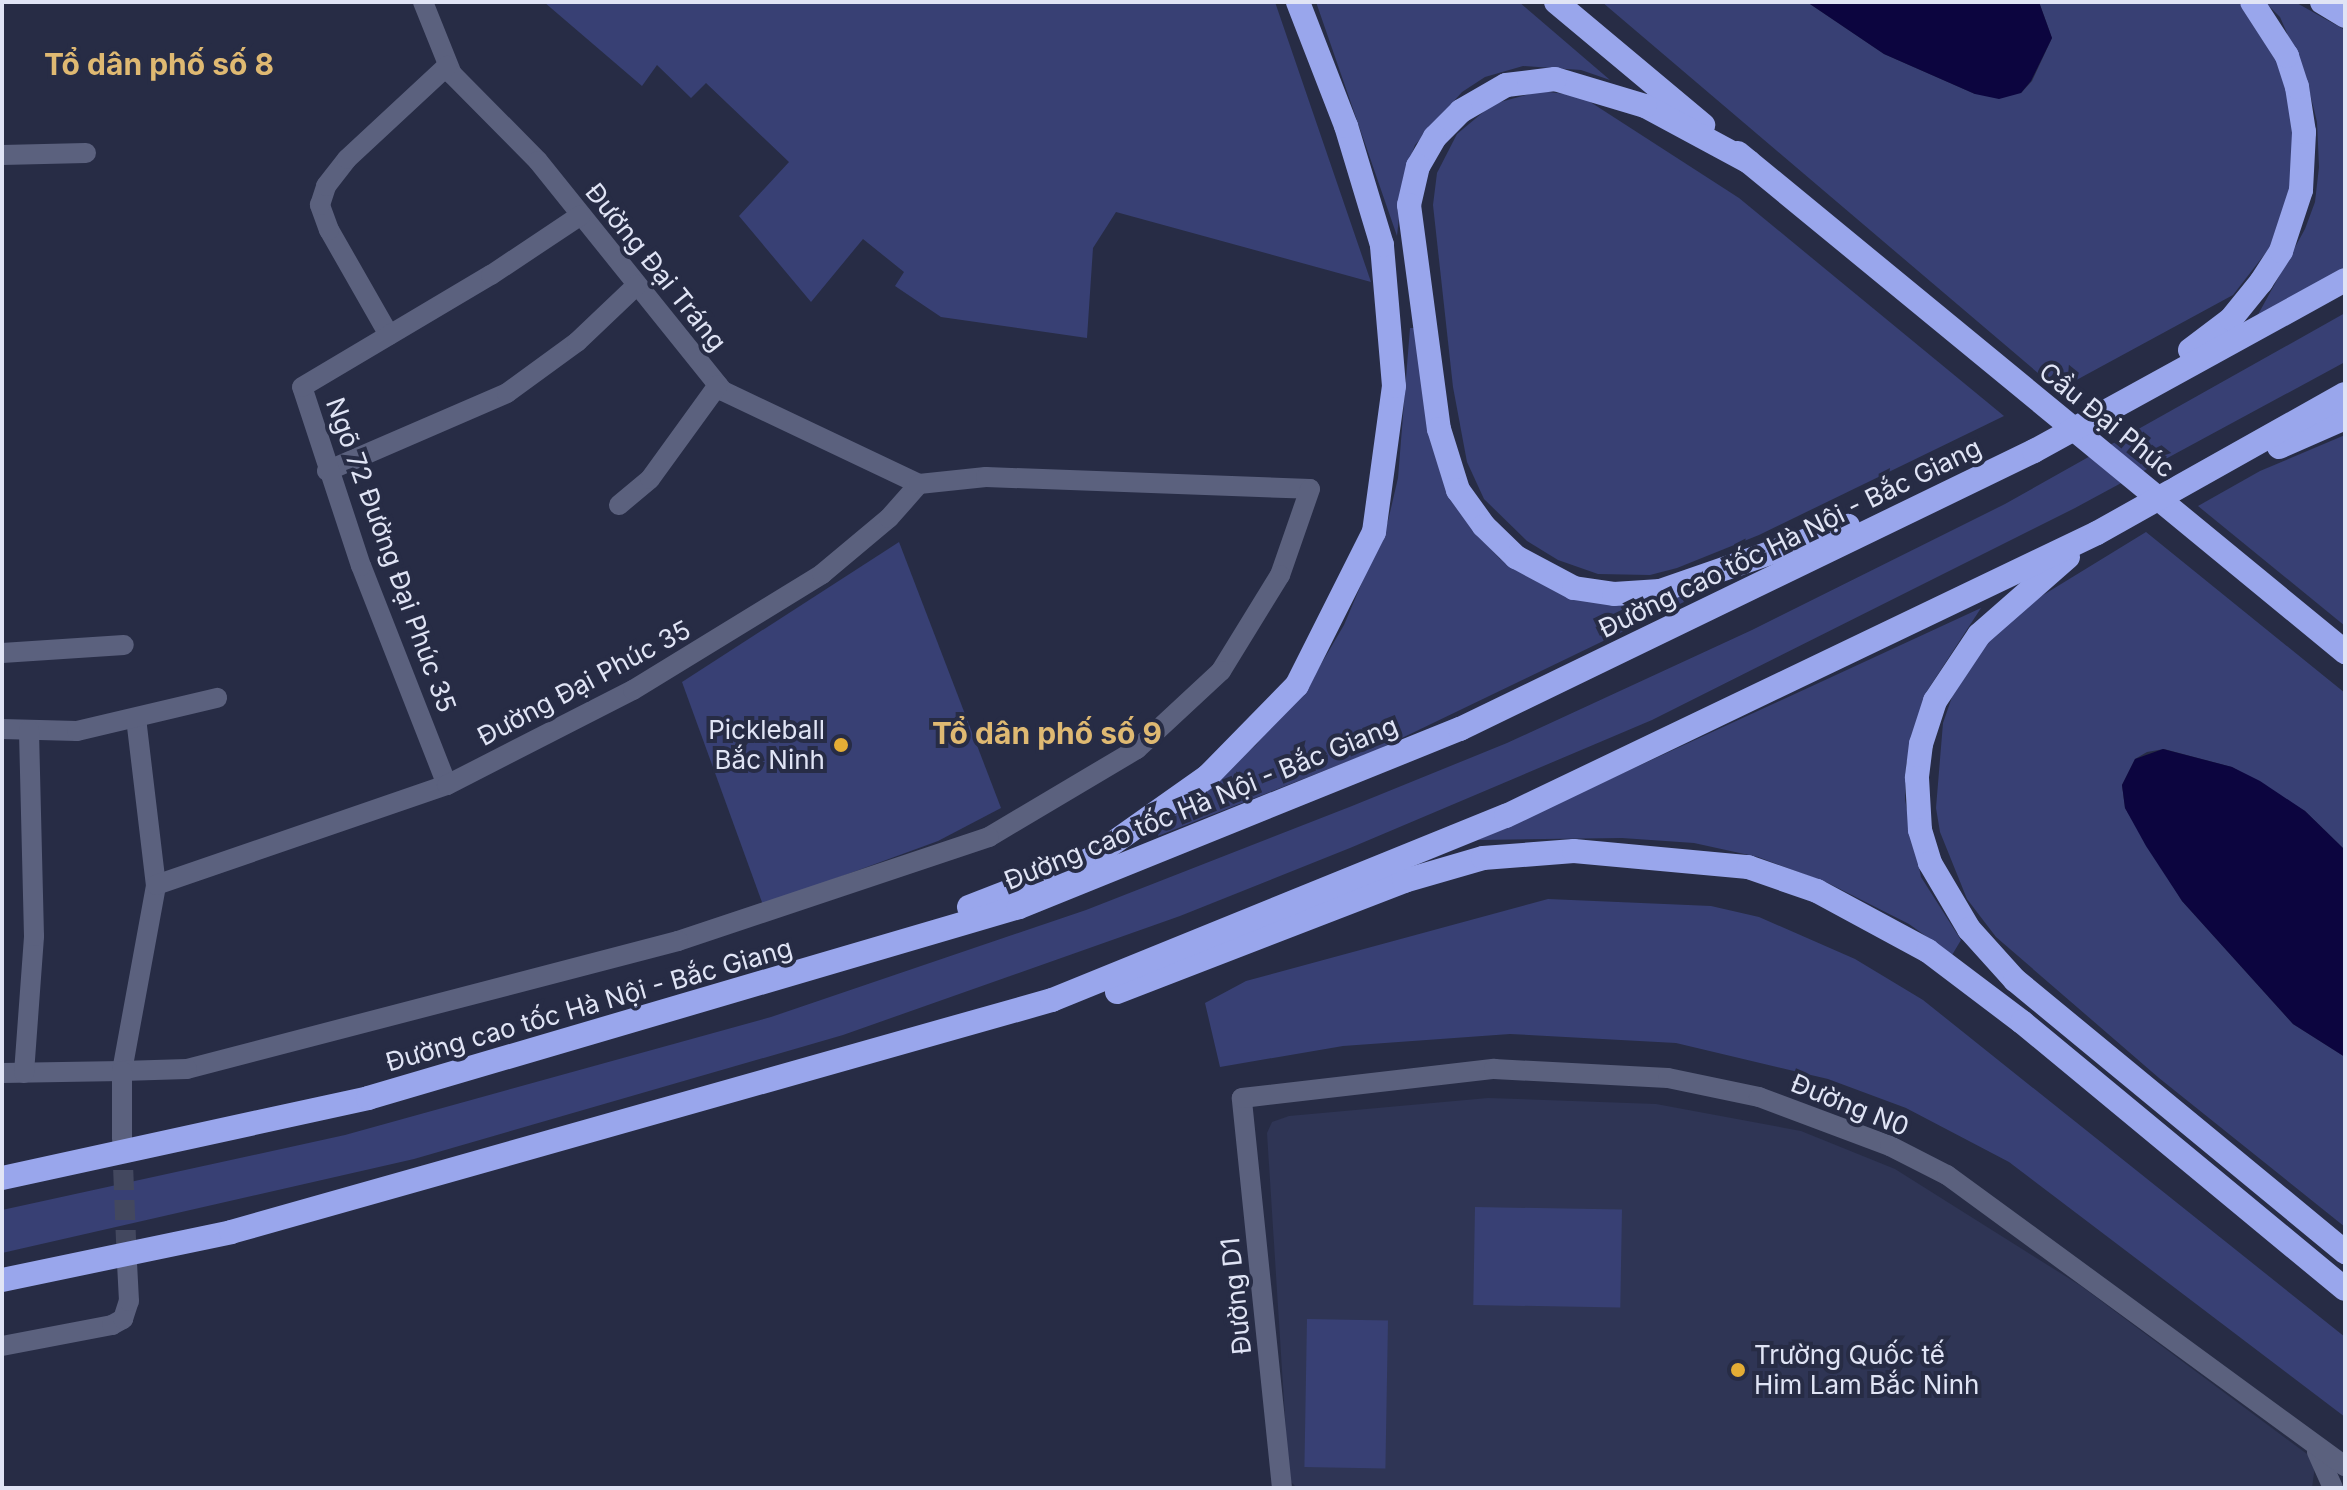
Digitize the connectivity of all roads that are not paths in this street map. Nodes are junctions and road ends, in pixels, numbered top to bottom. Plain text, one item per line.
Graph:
1 (423, 2) edge
2 (1298, 2) edge
3 (1556, 2) edge
4 (2252, 2) edge
5 (2322, 2) edge
6 (2345, 16) edge
7 (447, 66) junction
8 (86, 153) dead end
9 (2, 155) edge
10 (1749, 162) junction
11 (581, 215) junction
12 (2345, 280) edge
13 (637, 285) junction
14 (389, 335) junction
15 (718, 385) junction
16 (2345, 394) edge
17 (2345, 418) edge
18 (2034, 451) junction
19 (327, 471) junction
20 (2195, 481) junction
21 (919, 484) junction
22 (1964, 486) junction
23 (619, 505) dead end
24 (2097, 533) junction
25 (124, 645) dead end
26 (2345, 652) edge
27 (2, 653) edge
28 (217, 698) dead end
29 (136, 718) junction
30 (2, 729) edge
31 (29, 730) junction
32 (447, 785) junction
33 (156, 885) junction
34 (799, 973) junction
35 (890, 1049) junction
36 (122, 1071) junction
37 (2, 1073) edge
38 (24, 1073) junction
39 (1242, 1098) joint
40 (122, 1139) tunnel mouth
41 (2, 1178) edge
42 (2345, 1252) edge
43 (127, 1263) tunnel mouth
44 (2, 1280) edge
45 (2345, 1289) edge
46 (2, 1346) edge
47 (2306, 1439) junction
48 (2345, 1466) edge
49 (1282, 1488) edge
50 (2333, 1488) edge

1 - 7 street, Đường Đại Tráng
2 - 34 highway
3 - 10 highway
4 - 18 highway
5 - 6 highway
7 - 11 street, Đường Đại Tráng
7 - 14 street
8 - 9 street
10 - 22 highway
10 - 26 highway, Cầu Đại Phúc
11 - 13 street, Đường Đại Tráng
11 - 14 street
12 - 18 highway, Đường cao tốc Hà Nội - Bắc Giang
13 - 15 street, Đường Đại Tráng
13 - 19 street
14 - 19 street, Ngõ 72 Đường Đại Phúc 35
15 - 21 street, Đường Đại Tráng
15 - 23 street
16 - 20 highway
17 - 20 highway
18 - 22 highway, Đường cao tốc Hà Nội - Bắc Giang
19 - 32 street, Ngõ 72 Đường Đại Phúc 35
20 - 24 highway
21 - 32 street, Đường Đại Phúc 35
21 - 36 street
22 - 34 highway, Đường cao tốc Hà Nội - Bắc Giang
24 - 35 highway
24 - 42 highway
25 - 27 street
28 - 29 street
29 - 31 street
29 - 33 street
30 - 31 street
31 - 38 street
32 - 33 street, Đường Đại Phúc 35
33 - 36 street
34 - 41 highway, Đường cao tốc Hà Nội - Bắc Giang
35 - 44 highway
35 - 45 highway
36 - 38 street
36 - 40 street
37 - 38 street
39 - 47 street, Đường N0
39 - 49 street, Đường D1
43 - 46 street
47 - 48 street, Đường N0
47 - 50 street

